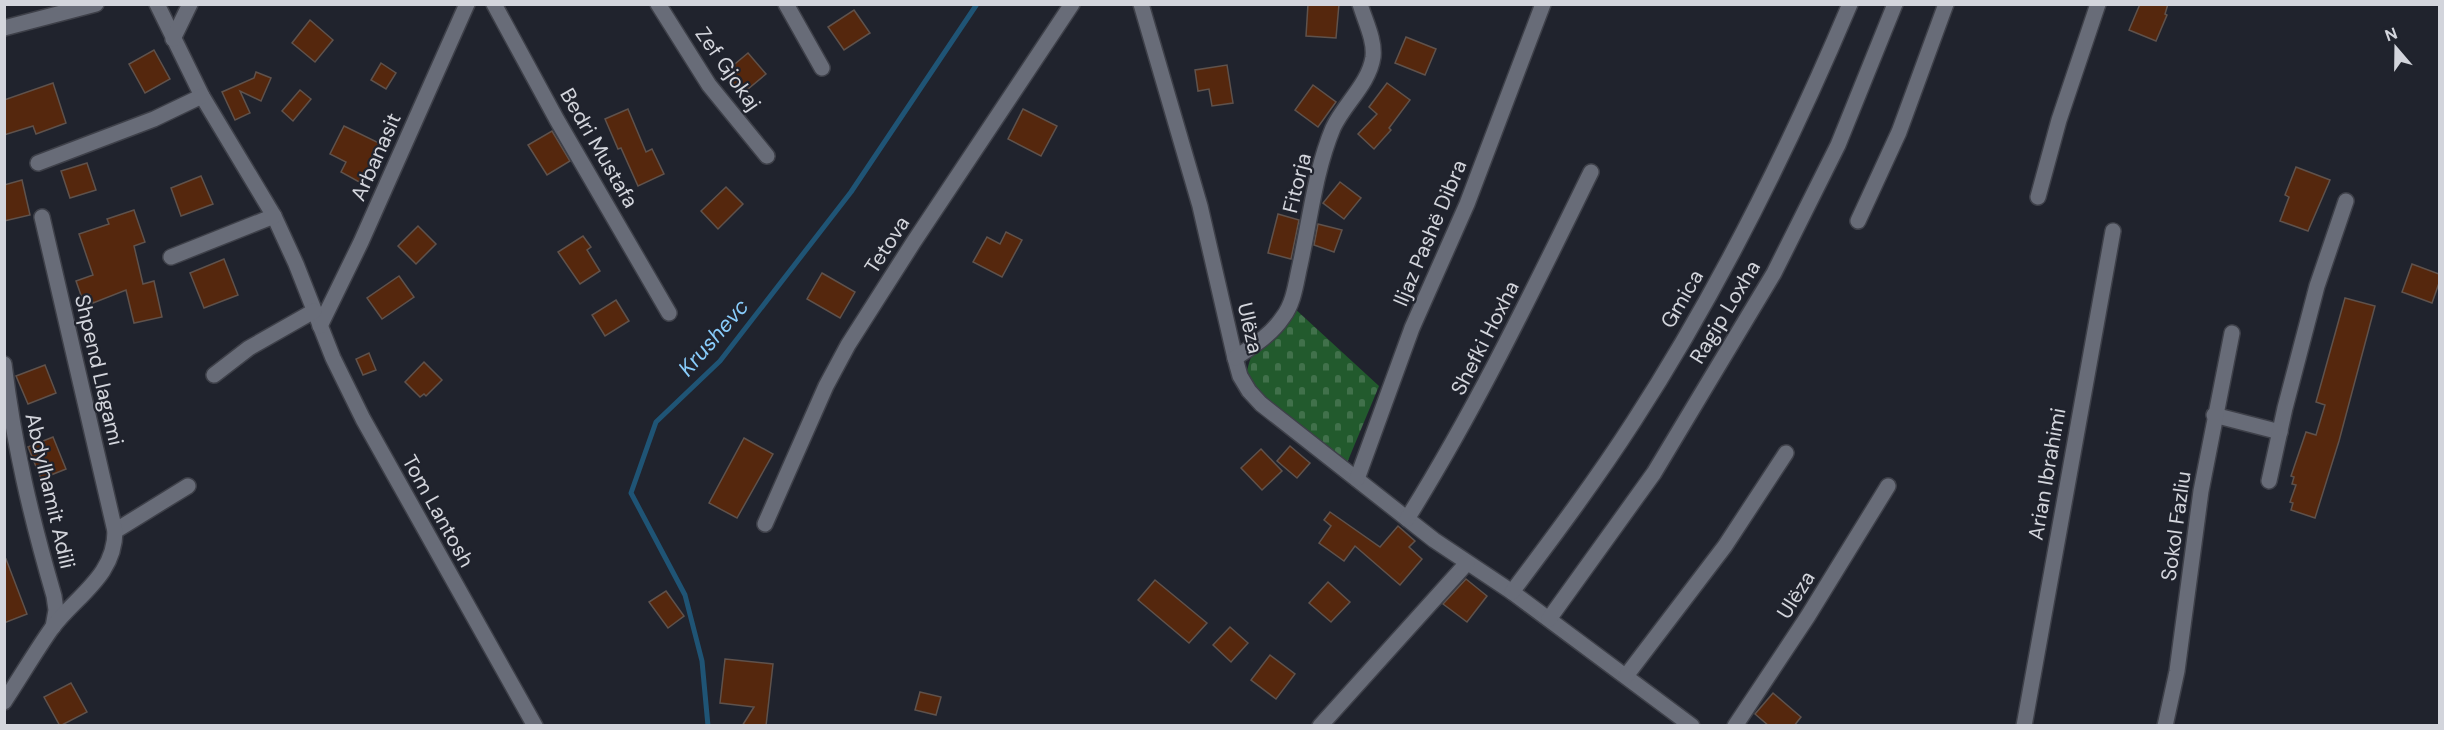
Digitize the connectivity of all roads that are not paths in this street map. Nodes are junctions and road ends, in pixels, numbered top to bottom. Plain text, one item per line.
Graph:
1 (96, 4) edge
2 (157, 4) edge
3 (190, 4) edge
4 (467, 4) edge
5 (494, 4) edge
6 (658, 4) edge
7 (786, 4) edge
8 (1072, 4) edge
9 (1141, 4) edge
10 (1360, 4) edge
11 (1543, 4) edge
12 (1850, 4) edge
13 (1895, 4) edge
14 (1946, 4) edge
15 (2098, 4) edge
16 (4, 28) edge
17 (173, 39) junction
18 (822, 68) dead end
19 (202, 96) junction
20 (767, 156) dead end
21 (38, 163) dead end
22 (1591, 172) dead end
23 (2038, 197) dead end
24 (2346, 201) dead end
25 (273, 216) junction
26 (42, 217) dead end
27 (1858, 221) dead end
28 (2113, 231) dead end
29 (171, 257) dead end
30 (314, 311) junction
31 (669, 313) dead end
32 (320, 326) junction
33 (2232, 333) dead end
34 (1235, 358) junction
35 (4, 364) edge
36 (214, 375) dead end
37 (2214, 415) junction
38 (2280, 432) junction
39 (1786, 453) dead end
40 (1357, 479) junction
41 (2269, 481) dead end
42 (188, 486) dead end
43 (1888, 486) dead end
44 (1407, 519) junction
45 (765, 524) dead end
46 (116, 531) junction
47 (1467, 564) junction
48 (1512, 592) junction
49 (1549, 619) junction
50 (53, 627) junction
51 (1626, 676) junction
52 (7, 690) edge
53 (534, 725) edge
54 (1320, 726) edge
55 (1692, 726) edge
56 (1735, 726) edge
57 (2024, 726) edge
58 (2165, 726) edge

1 - 16 street
2 - 17 street, Tom Lantosh
3 - 17 street
4 - 32 street, Arbanasit
5 - 31 street, Bedri Mustafa
6 - 20 street, Zef Gjokaj
7 - 18 street
8 - 45 street, Tetova
9 - 34 street, Ulëza
10 - 34 street, Fitorja
11 - 40 street, Iljaz Pashë Dibra
12 - 48 street, Gmica
13 - 49 street, Ragip Loxha
14 - 27 street
15 - 23 street
17 - 19 street, Tom Lantosh
19 - 21 street
19 - 25 street, Tom Lantosh
22 - 44 street, Shefki Hoxha
24 - 38 street
25 - 29 street
25 - 30 street, Tom Lantosh
26 - 46 street, Shpend Llagami
28 - 57 street, Arian Ibrahimi
30 - 32 street, Tom Lantosh
30 - 36 street
32 - 53 street, Tom Lantosh
33 - 37 street, Sokol Fazliu
34 - 40 street, Ulëza
35 - 50 street, Abdylhamit Adili
37 - 38 street
37 - 58 street, Sokol Fazliu
38 - 41 street
39 - 51 street
40 - 44 street, Ulëza
42 - 46 street
43 - 56 street, Ulëza
44 - 47 street, Ulëza
46 - 50 street, Shpend Llagami
47 - 48 street, Ulëza
47 - 54 street
48 - 49 street, Ulëza
49 - 51 street, Ulëza
50 - 52 street, Shpend Llagami
51 - 55 street, Ulëza

